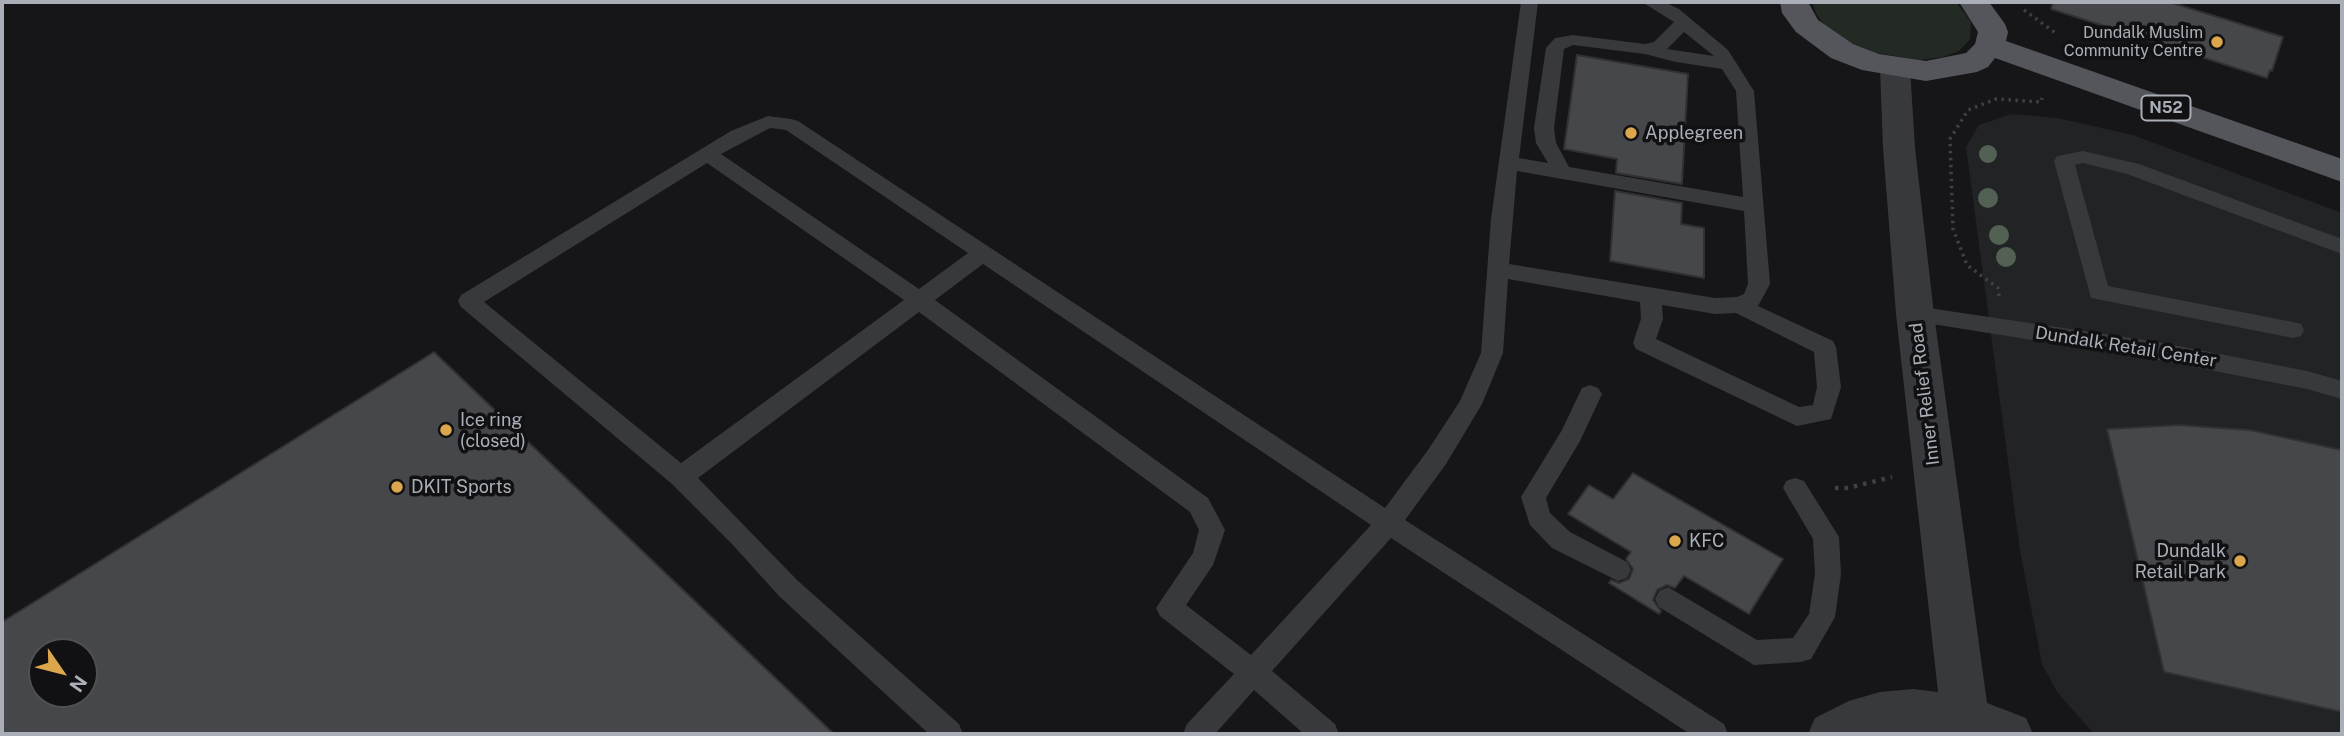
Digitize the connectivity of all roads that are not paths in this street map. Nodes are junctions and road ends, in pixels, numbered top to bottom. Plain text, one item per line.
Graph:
1 (1529, 2) edge
2 (1651, 2) edge
3 (1794, 2) edge
4 (1974, 2) edge
5 (1684, 22) junction
6 (1990, 46) junction
7 (1645, 48) junction
8 (1729, 64) junction
9 (1895, 68) junction
10 (707, 155) junction
11 (1508, 163) junction
12 (2342, 171) edge
13 (1563, 173) junction
14 (1755, 206) junction
15 (2342, 247) edge
16 (983, 253) junction
17 (1498, 271) junction
18 (1651, 295) junction
19 (919, 300) junction
20 (1739, 304) junction
21 (1915, 314) junction
22 (2292, 330) dead end
23 (2340, 388) edge
24 (1590, 394) dead end
25 (681, 477) junction
26 (1795, 488) road end
27 (1388, 523) junction
28 (1618, 570) dead end
29 (1668, 600) dead end
30 (1253, 672) junction
31 (1965, 718) junction
32 (949, 734) edge
33 (1197, 734) edge
34 (1325, 734) edge
35 (1714, 734) edge
36 (1832, 734) edge
37 (2009, 734) edge

1 - 11 lane
2 - 5 lane
3 - 9 main road
4 - 6 main road
5 - 7 lane
5 - 8 lane
6 - 9 main road
6 - 12 main road, N52
7 - 8 lane
7 - 13 lane
8 - 14 lane
9 - 21 street, Inner Relief Road
10 - 16 lane
10 - 19 lane
10 - 25 lane
11 - 13 lane
11 - 17 lane
13 - 14 lane
14 - 20 lane
15 - 22 lane
16 - 19 lane
16 - 27 lane
17 - 18 lane
17 - 27 lane
18 - 20 lane
18 - 20 lane
19 - 25 lane
19 - 30 lane
21 - 23 lane, Dundalk Retail Center
21 - 31 street, Inner Relief Road
24 - 28 lane
25 - 32 lane
26 - 29 lane
27 - 30 lane
27 - 35 lane
30 - 33 lane
30 - 34 lane
31 - 36 street
31 - 37 street

